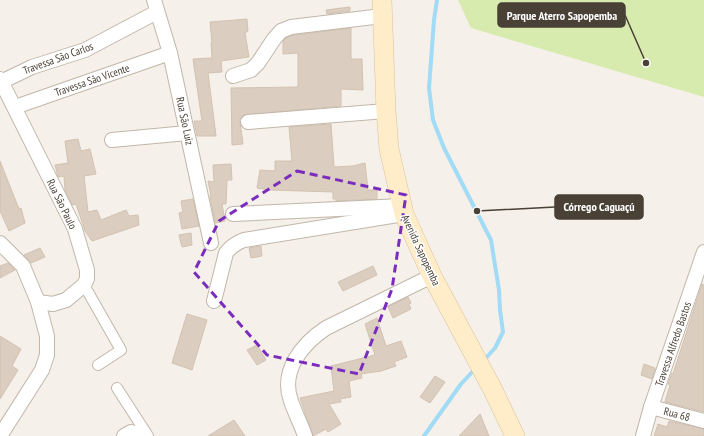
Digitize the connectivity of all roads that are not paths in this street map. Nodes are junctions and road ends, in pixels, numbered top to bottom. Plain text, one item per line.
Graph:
1 (156, 6) edge
2 (382, 8) edge
3 (170, 53) junction
4 (233, 76) dead end
5 (1, 81) edge
6 (15, 107) junction
7 (386, 111) junction
8 (248, 122) dead end
9 (187, 133) junction
10 (112, 140) dead end
11 (403, 210) junction
12 (233, 214) dead end
13 (0, 243) edge
14 (211, 244) dead end
15 (704, 252) edge
16 (432, 276) junction
17 (84, 285) junction
18 (698, 287) edge
19 (214, 301) dead end
20 (38, 302) junction
21 (98, 366) dead end
22 (117, 388) dead end
23 (651, 407) junction
24 (704, 422) edge
25 (0, 436) edge
26 (124, 436) edge
27 (136, 436) edge
28 (148, 436) edge
29 (305, 436) edge
30 (515, 436) edge
31 (643, 436) edge

1 - 3 street, Rua São Luiz
1 - 5 street, Travessa São Carlos
2 - 4 street
2 - 7 main road, Avenida Sapopemba
3 - 6 street, Travessa São Vicente
3 - 9 street, Rua São Luiz
5 - 6 street, Rua São Paulo
6 - 17 street, Rua São Paulo
7 - 8 street
7 - 11 main road, Avenida Sapopemba
9 - 10 street
9 - 14 street, Rua São Luiz
11 - 12 street
11 - 16 main road, Avenida Sapopemba
11 - 19 street
13 - 20 street
15 - 18 street, Travessa Alfredo Bastos
16 - 29 street
16 - 30 main road, Avenida Sapopemba
17 - 20 street
17 - 21 street
18 - 23 street, Travessa Alfredo Bastos
20 - 25 street
22 - 28 street
23 - 24 street, Rua 68
23 - 31 street, Travessa Alfredo Bastos
26 - 27 street

